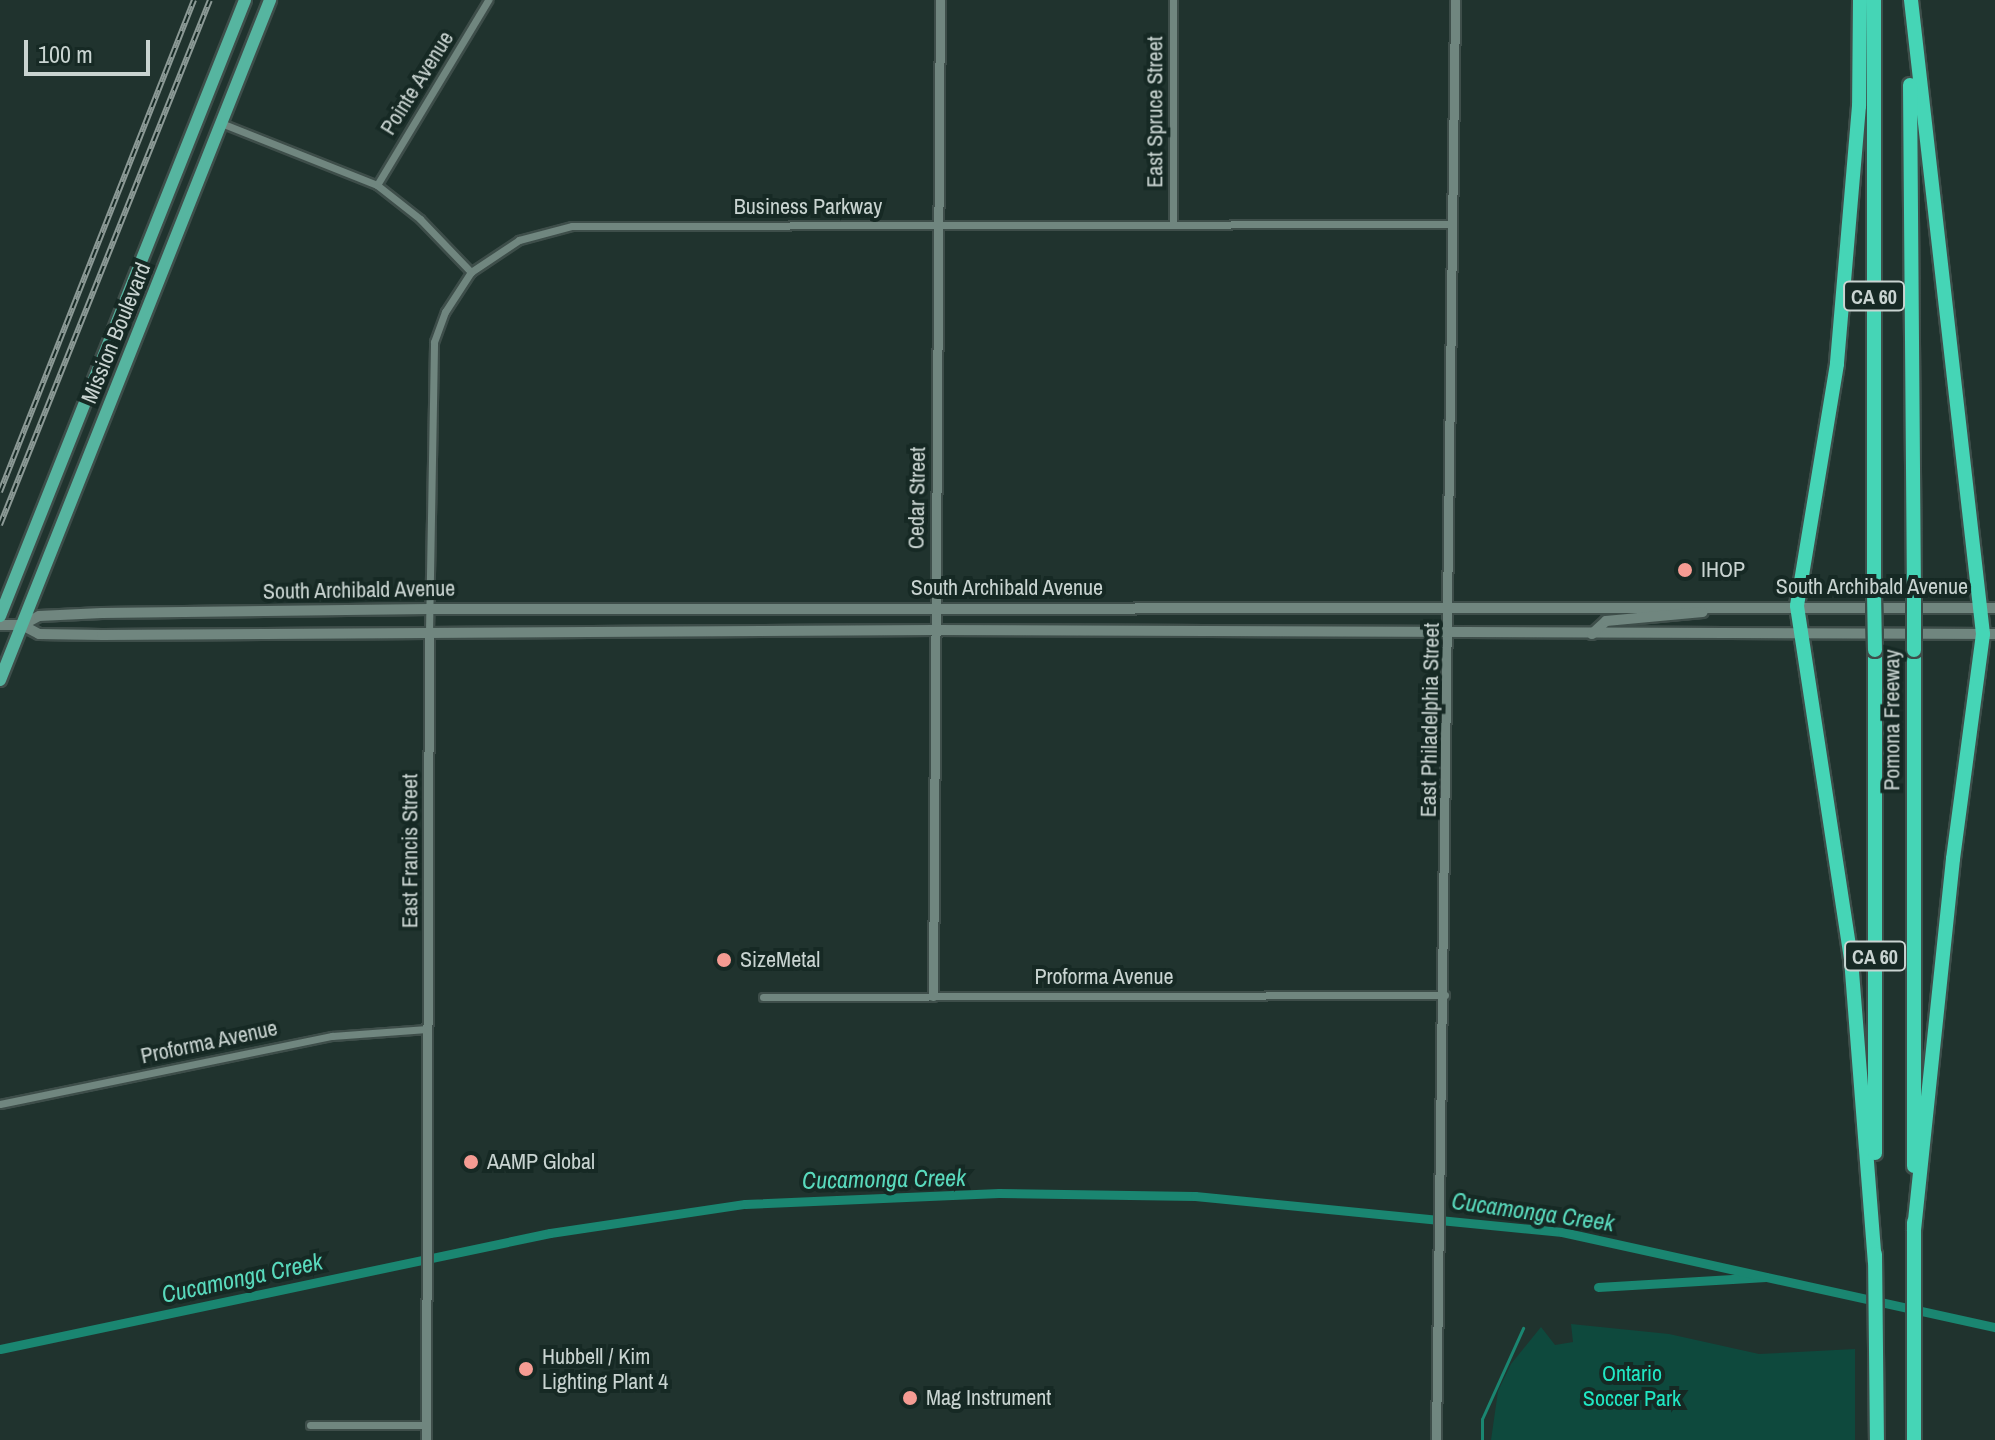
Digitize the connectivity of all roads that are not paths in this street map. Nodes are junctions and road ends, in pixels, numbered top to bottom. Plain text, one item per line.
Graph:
1 (245, 0) edge
2 (270, 0) edge
3 (488, 0) edge
4 (940, 0) edge
5 (1173, 0) edge
6 (1455, 0) edge
7 (1860, 0) edge
8 (1874, 0) edge
9 (1911, 0) edge
10 (221, 123) junction
11 (377, 185) junction
12 (938, 224) junction
13 (1453, 224) junction
14 (1173, 225) junction
15 (471, 272) junction
16 (40, 580) junction
17 (1797, 606) junction
18 (1729, 607) junction
19 (933, 608) junction
20 (1449, 608) junction
21 (1988, 608) edge
22 (429, 609) junction
23 (59, 615) junction
24 (0, 616) edge
25 (0, 625) edge
26 (22, 625) junction
27 (934, 630) junction
28 (429, 632) junction
29 (1592, 634) junction
30 (1799, 634) junction
31 (1989, 634) edge
32 (1449, 635) junction
33 (0, 680) edge
34 (1445, 995) junction
35 (933, 996) junction
36 (763, 997) dead end
37 (427, 1029) junction
38 (0, 1104) edge
39 (1914, 1231) junction
40 (1875, 1262) junction
41 (310, 1425) dead end
42 (427, 1425) junction
43 (426, 1440) edge
44 (1436, 1440) edge
45 (1877, 1440) edge
46 (1914, 1440) edge

1 - 24 main road, Mission Boulevard
2 - 10 main road, Mission Boulevard
3 - 11 street, Pointe Avenue
4 - 12 street, Cedar Street
5 - 14 street, East Spruce Street
6 - 13 street, East Philadelphia Street
7 - 17 highway
8 - 40 highway, Pomona Freeway / CA 60, bridge
9 - 21 highway
9 - 39 highway, Pomona Freeway / CA 60, bridge
10 - 11 street
10 - 16 main road, Mission Boulevard
11 - 15 street
12 - 14 street, Business Parkway
12 - 15 street, Business Parkway
12 - 19 street, Cedar Street
13 - 14 street, Business Parkway
13 - 20 street, East Philadelphia Street
15 - 22 street, East Francis Street
16 - 23 main road
16 - 26 main road, Mission Boulevard
17 - 18 main road, South Archibald Avenue
17 - 21 main road, South Archibald Avenue
17 - 30 highway
18 - 20 main road, South Archibald Avenue
18 - 29 main road
19 - 20 main road, South Archibald Avenue
19 - 22 main road, South Archibald Avenue
19 - 27 street, Cedar Street
20 - 32 street, East Philadelphia Street
21 - 31 highway
22 - 23 main road, South Archibald Avenue
22 - 28 street, East Francis Street
23 - 26 main road, South Archibald Avenue
25 - 26 main road, South Archibald Avenue
26 - 28 main road, South Archibald Avenue
26 - 33 main road, Mission Boulevard
27 - 28 main road, South Archibald Avenue
27 - 32 main road, South Archibald Avenue
27 - 35 street, Cedar Street
28 - 37 street, East Francis Street
29 - 30 main road, South Archibald Avenue
29 - 32 main road, South Archibald Avenue
30 - 31 main road, South Archibald Avenue
30 - 40 highway
31 - 39 highway
32 - 34 street, East Philadelphia Street
34 - 35 street, Proforma Avenue
34 - 44 street, East Philadelphia Street
35 - 36 street, Proforma Avenue
37 - 38 street, Proforma Avenue
37 - 42 street, East Francis Street
39 - 46 highway, Pomona Freeway / CA 60
40 - 45 highway, Pomona Freeway / CA 60
41 - 42 street
42 - 43 street, East Francis Street

